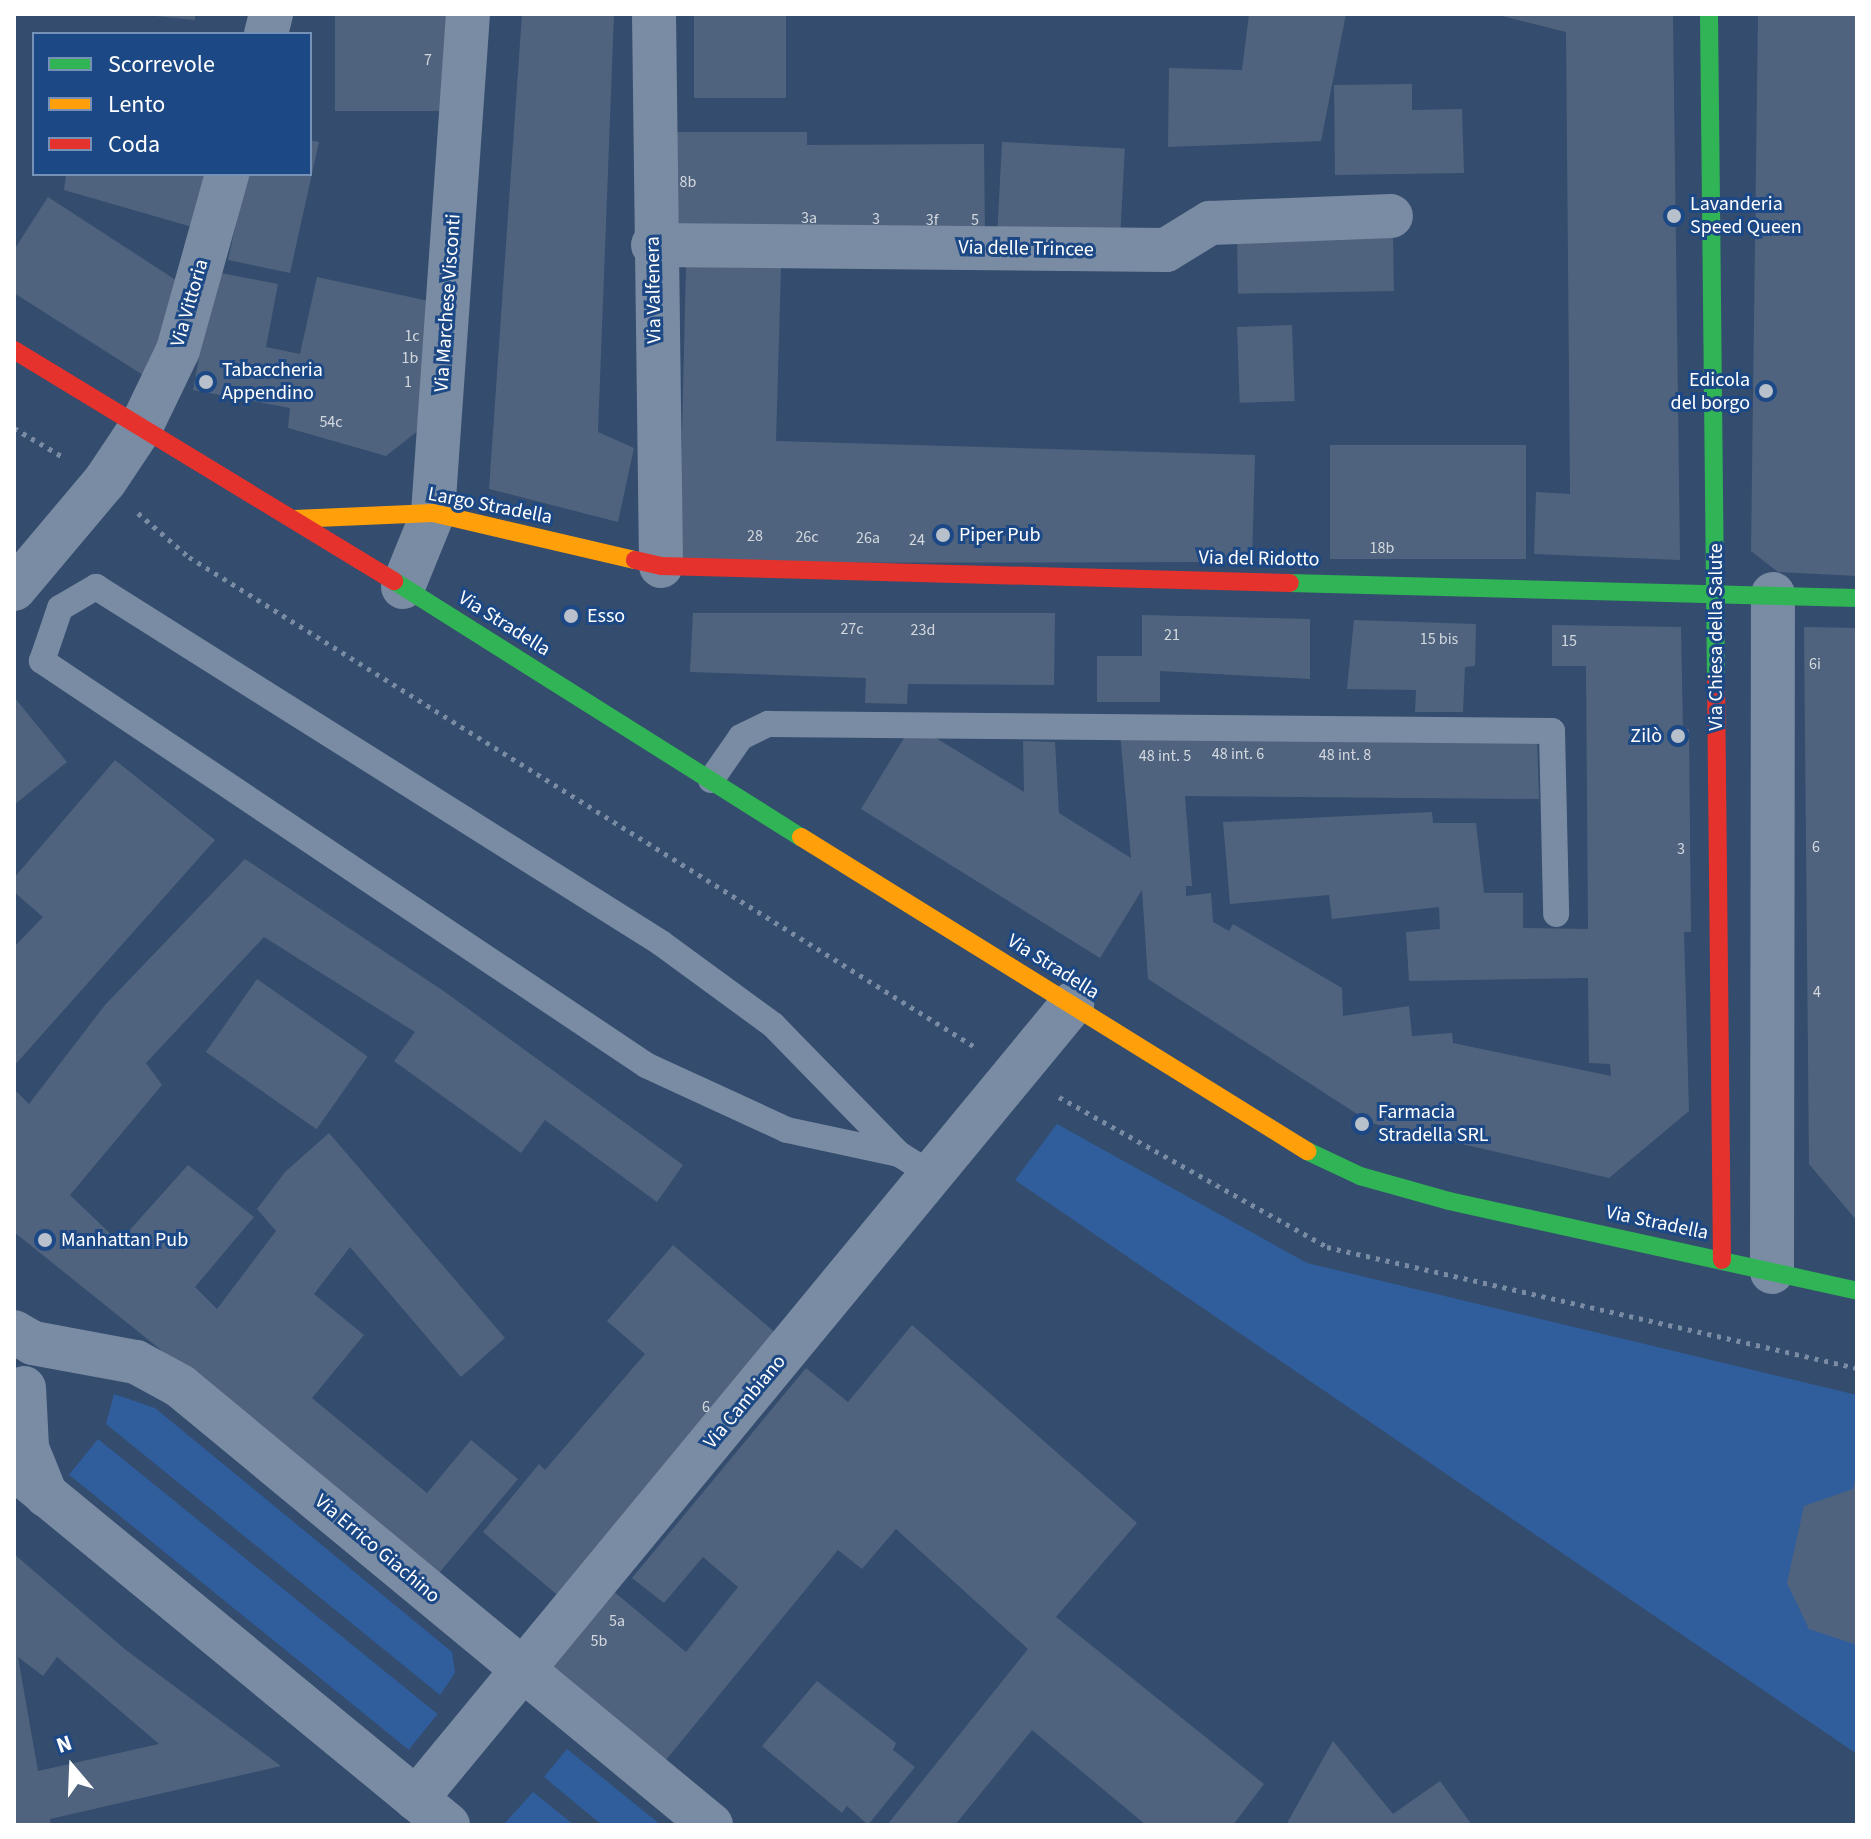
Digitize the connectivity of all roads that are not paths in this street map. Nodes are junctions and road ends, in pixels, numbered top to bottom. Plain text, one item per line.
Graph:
1 (468, 14) edge
2 (654, 14) edge
3 (1709, 14) edge
4 (226, 176) edge
5 (1391, 216) dead end
6 (653, 245) junction
7 (14, 350) edge
8 (141, 427) junction
9 (433, 513) junction
10 (294, 519) junction
11 (661, 566) junction
12 (16, 584) edge
13 (403, 587) junction
14 (1716, 593) junction
15 (1773, 594) junction
16 (1857, 598) edge
17 (60, 608) junction
18 (711, 780) junction
19 (1556, 914) dead end
20 (1072, 1004) junction
21 (916, 1164) junction
22 (1722, 1260) junction
23 (1772, 1272) junction
24 (1857, 1291) edge
25 (14, 1332) edge
26 (19, 1397) edge
27 (14, 1468) edge
28 (58, 1509) junction
29 (523, 1670) junction
30 (432, 1812) edge
31 (711, 1825) edge

1 - 9 street, Via Marchese Visconti
2 - 6 street, Via Valfenera
3 - 14 street, Via Chiesa della Salute
4 - 8 street, Via Vittoria
5 - 6 street, Via delle Trincee
6 - 11 street, Via Valfenera
7 - 8 street
8 - 10 street
8 - 12 street, Via Vittoria
9 - 10 street, Largo Stradella
9 - 11 street, Largo Stradella
9 - 13 street, Via Marchese Visconti
10 - 13 street, Via Stradella
11 - 14 street, Via del Ridotto
12 - 17 lane
13 - 18 street, Via Stradella
14 - 15 street, Via del Ridotto
14 - 22 street, Via Chiesa della Salute
15 - 16 street, Via del Ridotto
15 - 23 street
17 - 21 lane
17 - 21 lane
18 - 19 lane
18 - 20 street, Via Stradella
20 - 21 street, Via Cambiano
20 - 22 street, Via Stradella
21 - 29 street, Via Cambiano
22 - 23 street, Via Stradella
23 - 24 street, Via Stradella
25 - 26 street, Via Errico Giachino
25 - 29 street, Via Errico Giachino
26 - 28 street, Via Errico Giachino
27 - 28 street, Via Errico Giachino
28 - 30 street, Via Errico Giachino
29 - 30 street, Via Cambiano
29 - 31 street, Via Errico Giachino

